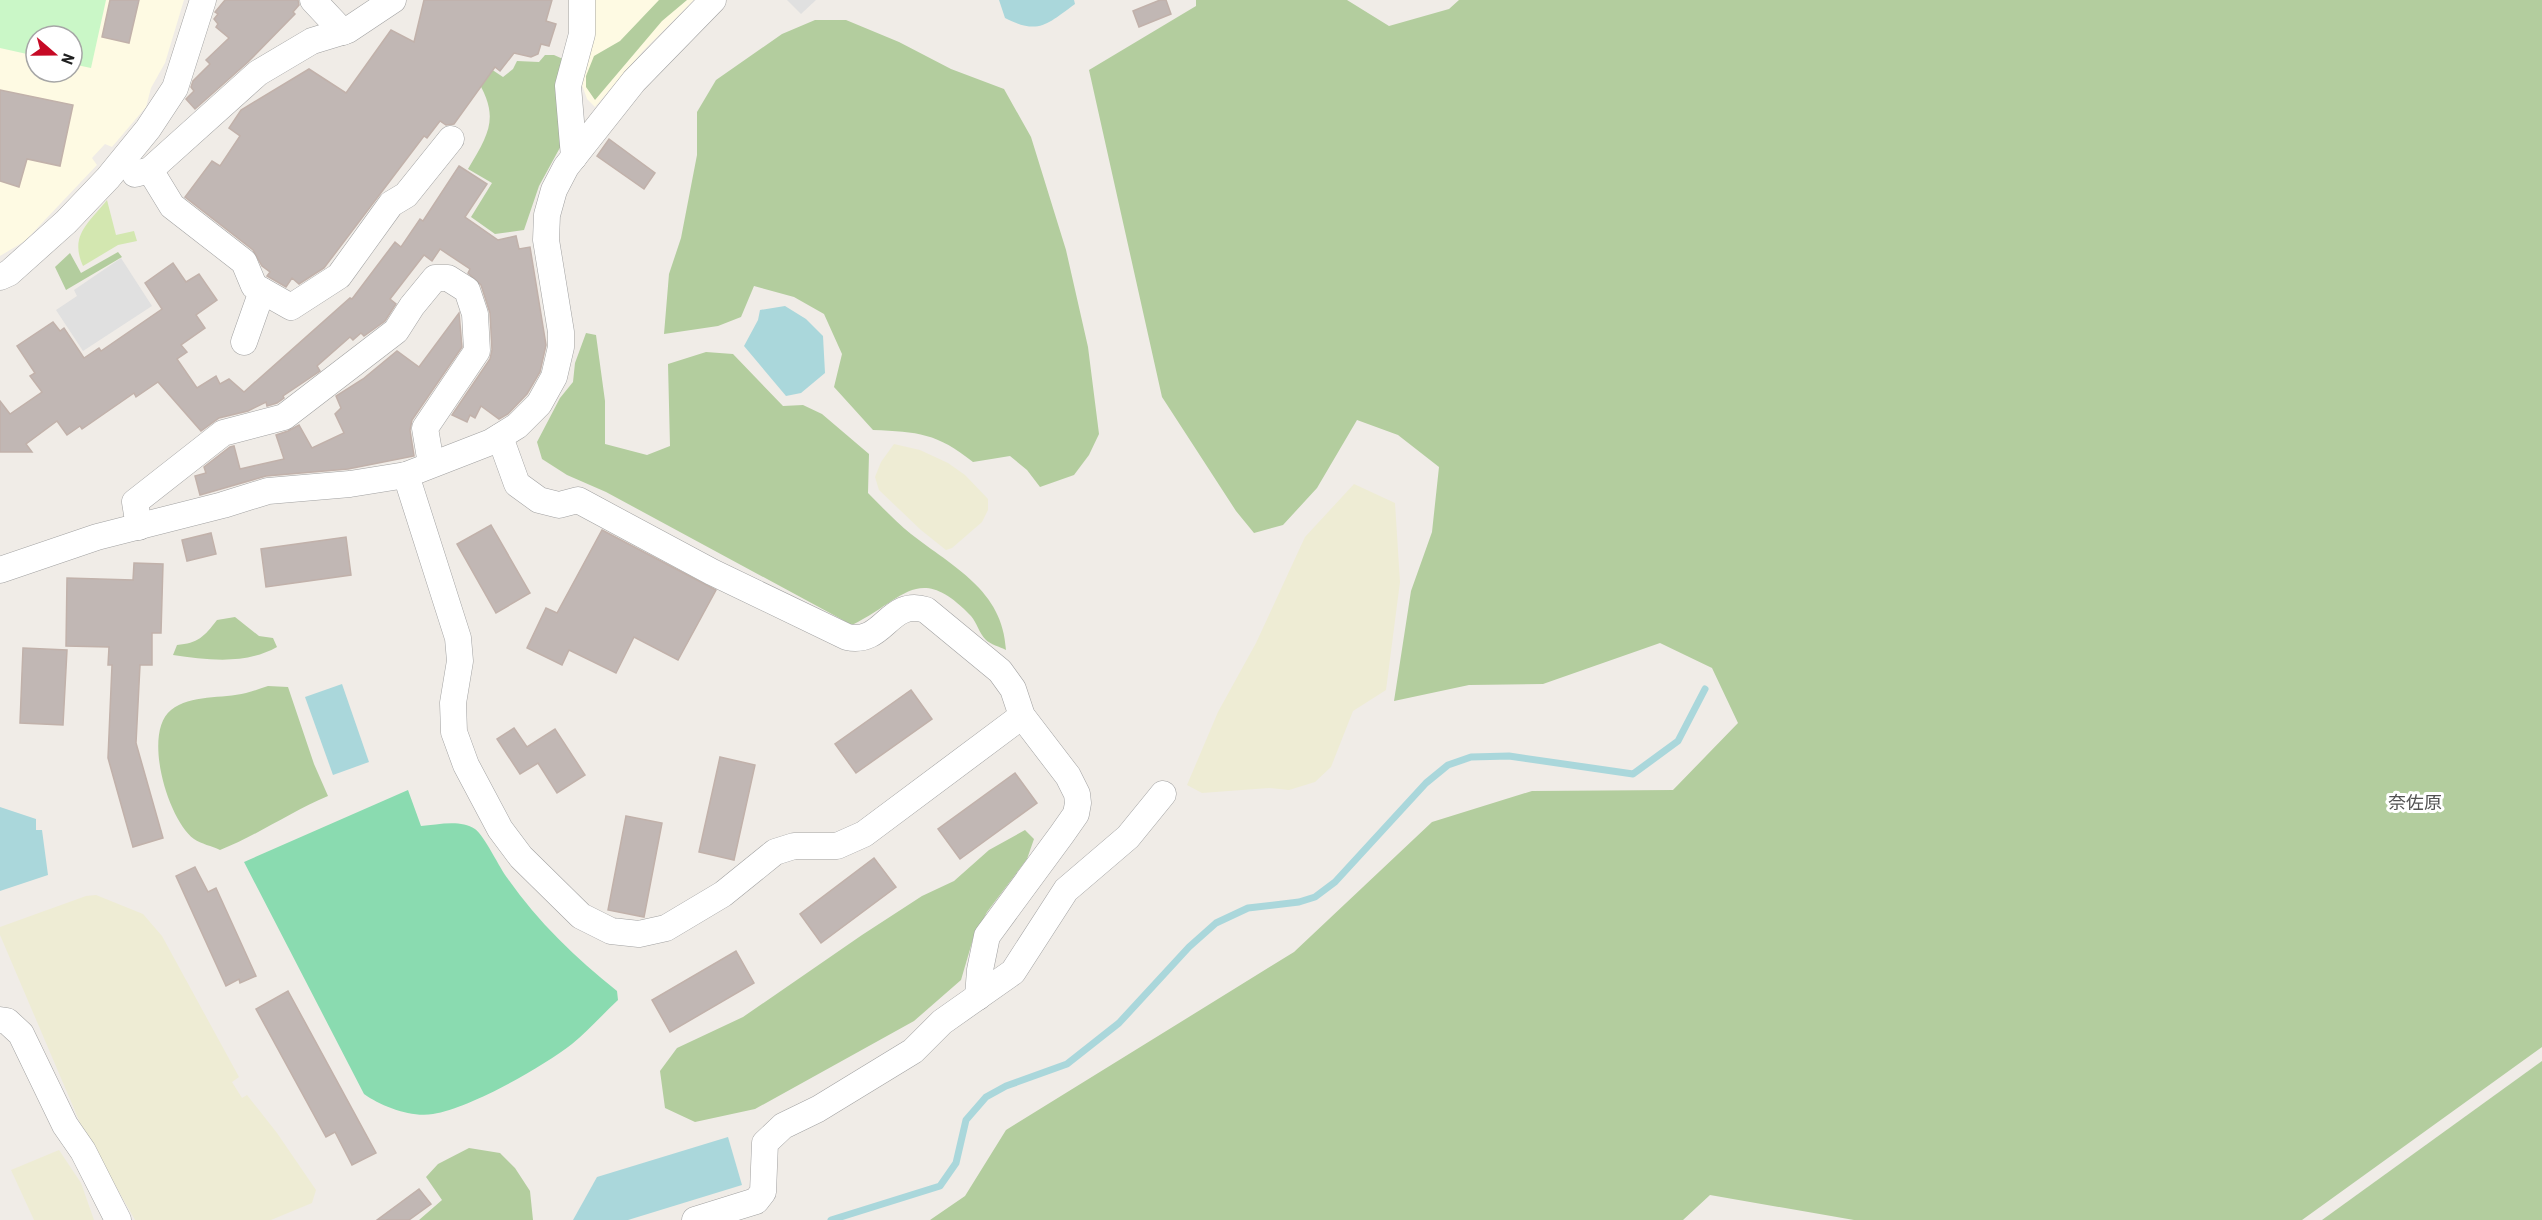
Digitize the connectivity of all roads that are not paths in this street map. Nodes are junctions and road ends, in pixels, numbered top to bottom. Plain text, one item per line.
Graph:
1 (203, 0) edge
2 (313, 0) edge
3 (393, 0) edge
4 (582, 0) edge
5 (713, 0) edge
6 (343, 32) junction
7 (451, 139) dead end
8 (574, 157) junction
9 (150, 170) junction
10 (108, 178) junction
11 (0, 277) edge
12 (262, 291) junction
13 (244, 342) dead end
14 (500, 437) junction
15 (431, 464) junction
16 (406, 475) junction
17 (139, 527) junction
18 (0, 570) edge
19 (1022, 716) junction
20 (1163, 794) dead end
21 (978, 997) junction
22 (0, 1020) edge
23 (118, 1220) edge
24 (695, 1220) edge

1 - 10 street
2 - 6 street
3 - 6 street
4 - 8 street
5 - 8 street
6 - 9 street
7 - 12 street
8 - 14 street
9 - 10 street
9 - 12 street
10 - 11 street
12 - 13 street
14 - 15 street
14 - 19 street
15 - 16 street
15 - 17 street
16 - 17 street
16 - 19 street
17 - 18 street
19 - 21 street
20 - 21 street
21 - 24 street
22 - 23 street

